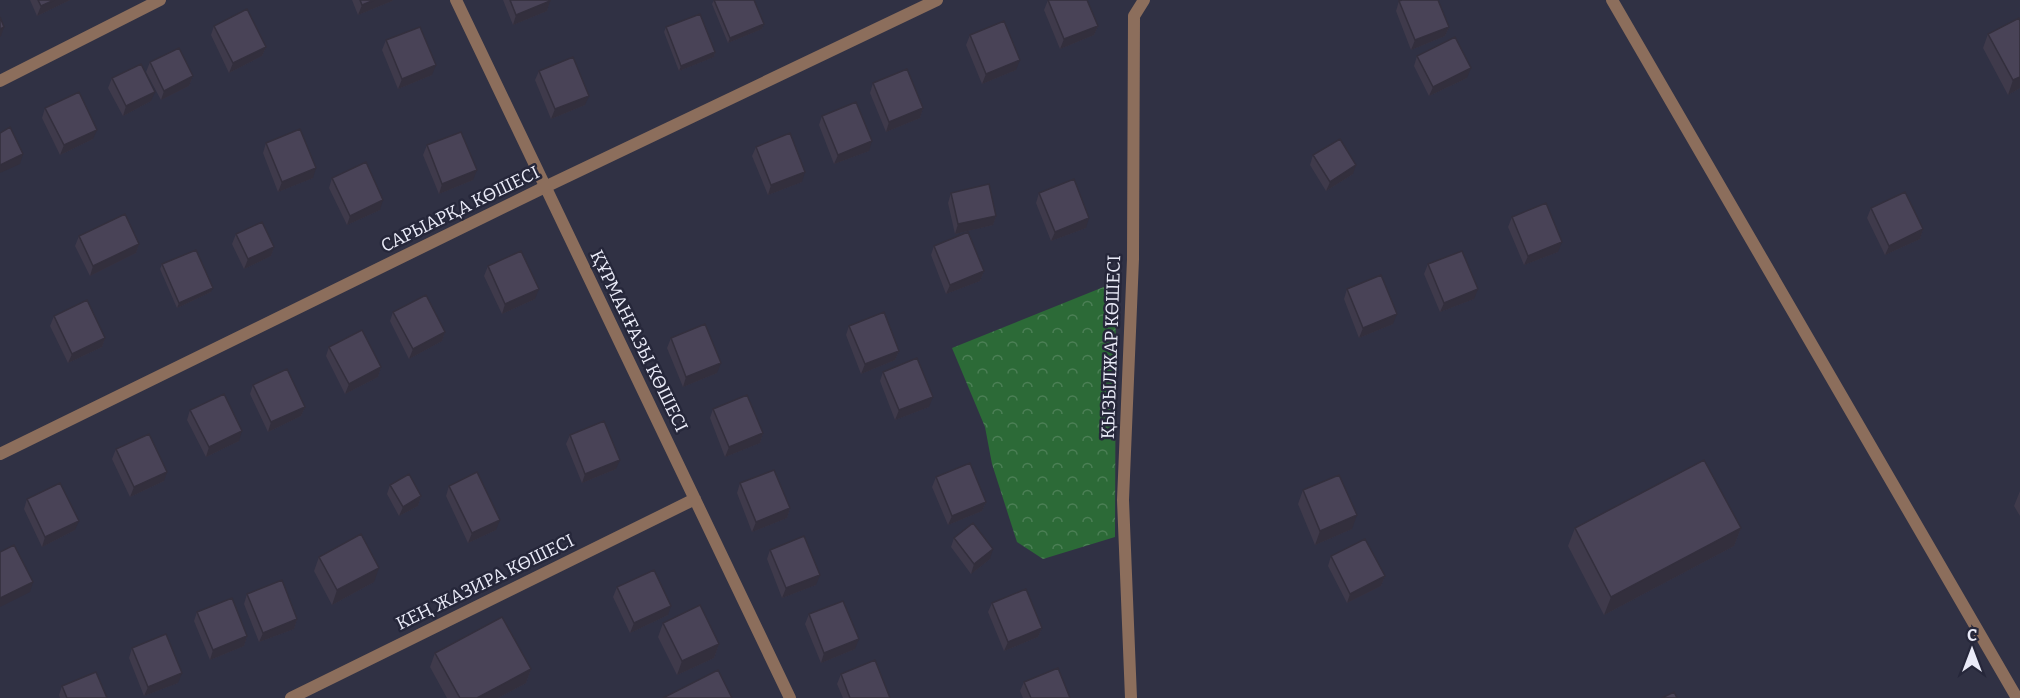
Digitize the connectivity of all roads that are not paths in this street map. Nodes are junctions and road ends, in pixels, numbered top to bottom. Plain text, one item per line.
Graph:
1 (160, 0) edge
2 (456, 0) edge
3 (937, 0) edge
4 (1144, 0) edge
5 (1612, 0) edge
6 (0, 81) edge
7 (545, 187) junction
8 (0, 454) edge
9 (695, 499) junction
10 (291, 698) edge
11 (790, 698) edge
12 (1131, 698) edge
13 (2017, 698) edge

1 - 6 street
2 - 7 street, ҚҰРМАНҒАЗЫ КӨШЕСІ
3 - 7 street, САРЫАРҚА КӨШЕСІ
4 - 12 street, ҚЫЗЫЛЖАР КӨШЕСІ
5 - 13 street
7 - 8 street, САРЫАРҚА КӨШЕСІ
7 - 9 street, ҚҰРМАНҒАЗЫ КӨШЕСІ
9 - 10 street, КЕҢ ЖАЗИРА КӨШЕСІ
9 - 11 street, ҚҰРМАНҒАЗЫ КӨШЕСІ

